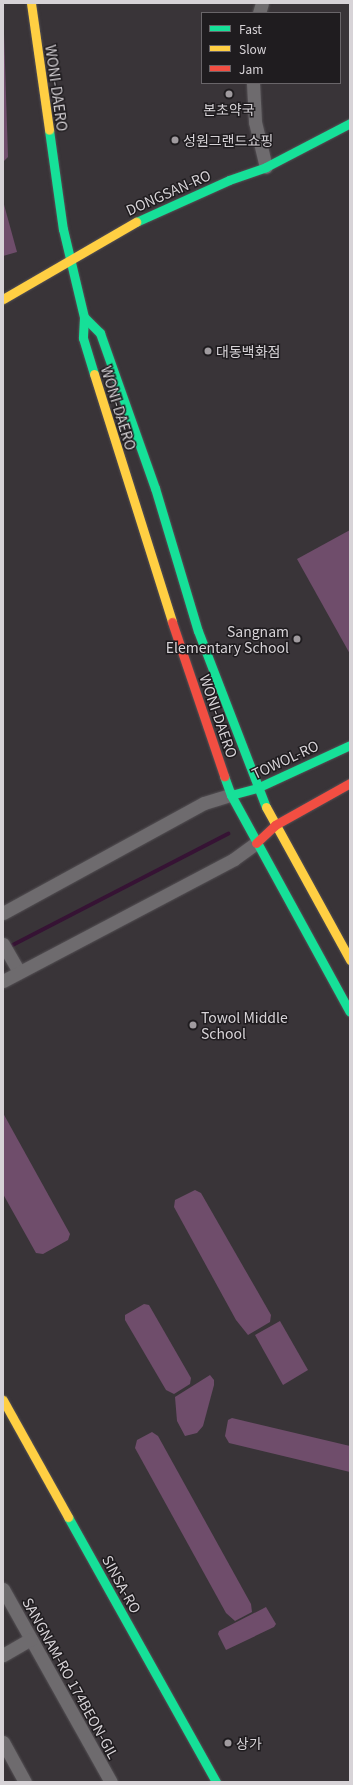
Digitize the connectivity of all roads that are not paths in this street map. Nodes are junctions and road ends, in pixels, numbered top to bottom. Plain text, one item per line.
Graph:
1 (32, 3) edge
2 (253, 84) edge
3 (350, 123) edge
4 (266, 167) junction
5 (70, 261) junction
6 (3, 299) edge
7 (84, 317) junction
8 (350, 745) edge
9 (350, 783) edge
10 (258, 788) junction
11 (231, 796) junction
12 (275, 825) junction
13 (256, 843) junction
14 (3, 913) edge
15 (3, 944) edge
16 (350, 960) edge
17 (19, 972) junction
18 (3, 981) edge
19 (350, 1012) edge
20 (3, 1400) edge
21 (3, 1589) edge
22 (31, 1639) junction
23 (3, 1655) edge
24 (3, 1742) edge
25 (25, 1782) edge
26 (111, 1782) edge
27 (216, 1782) edge

1 - 5 main road, WONI-DAERO
2 - 4 street
3 - 4 main road, DONGSAN-RO
4 - 5 main road, DONGSAN-RO
5 - 6 main road, DONGSAN-RO
5 - 7 main road, WONI-DAERO
7 - 10 main road, WONI-DAERO
7 - 11 main road, WONI-DAERO
8 - 10 main road, TOWOL-RO
9 - 12 main road
10 - 11 main road, TOWOL-RO
10 - 12 main road, WONI-DAERO
11 - 13 main road, WONI-DAERO
11 - 14 street
12 - 13 main road
12 - 16 main road, WONI-DAERO
13 - 17 street
13 - 19 main road, WONI-DAERO
15 - 17 street
17 - 18 street
20 - 27 main road, SINSA-RO
21 - 22 street, SANGNAM-RO 174BEON-GIL
22 - 23 street
22 - 26 street, SANGNAM-RO 174BEON-GIL
24 - 25 street

